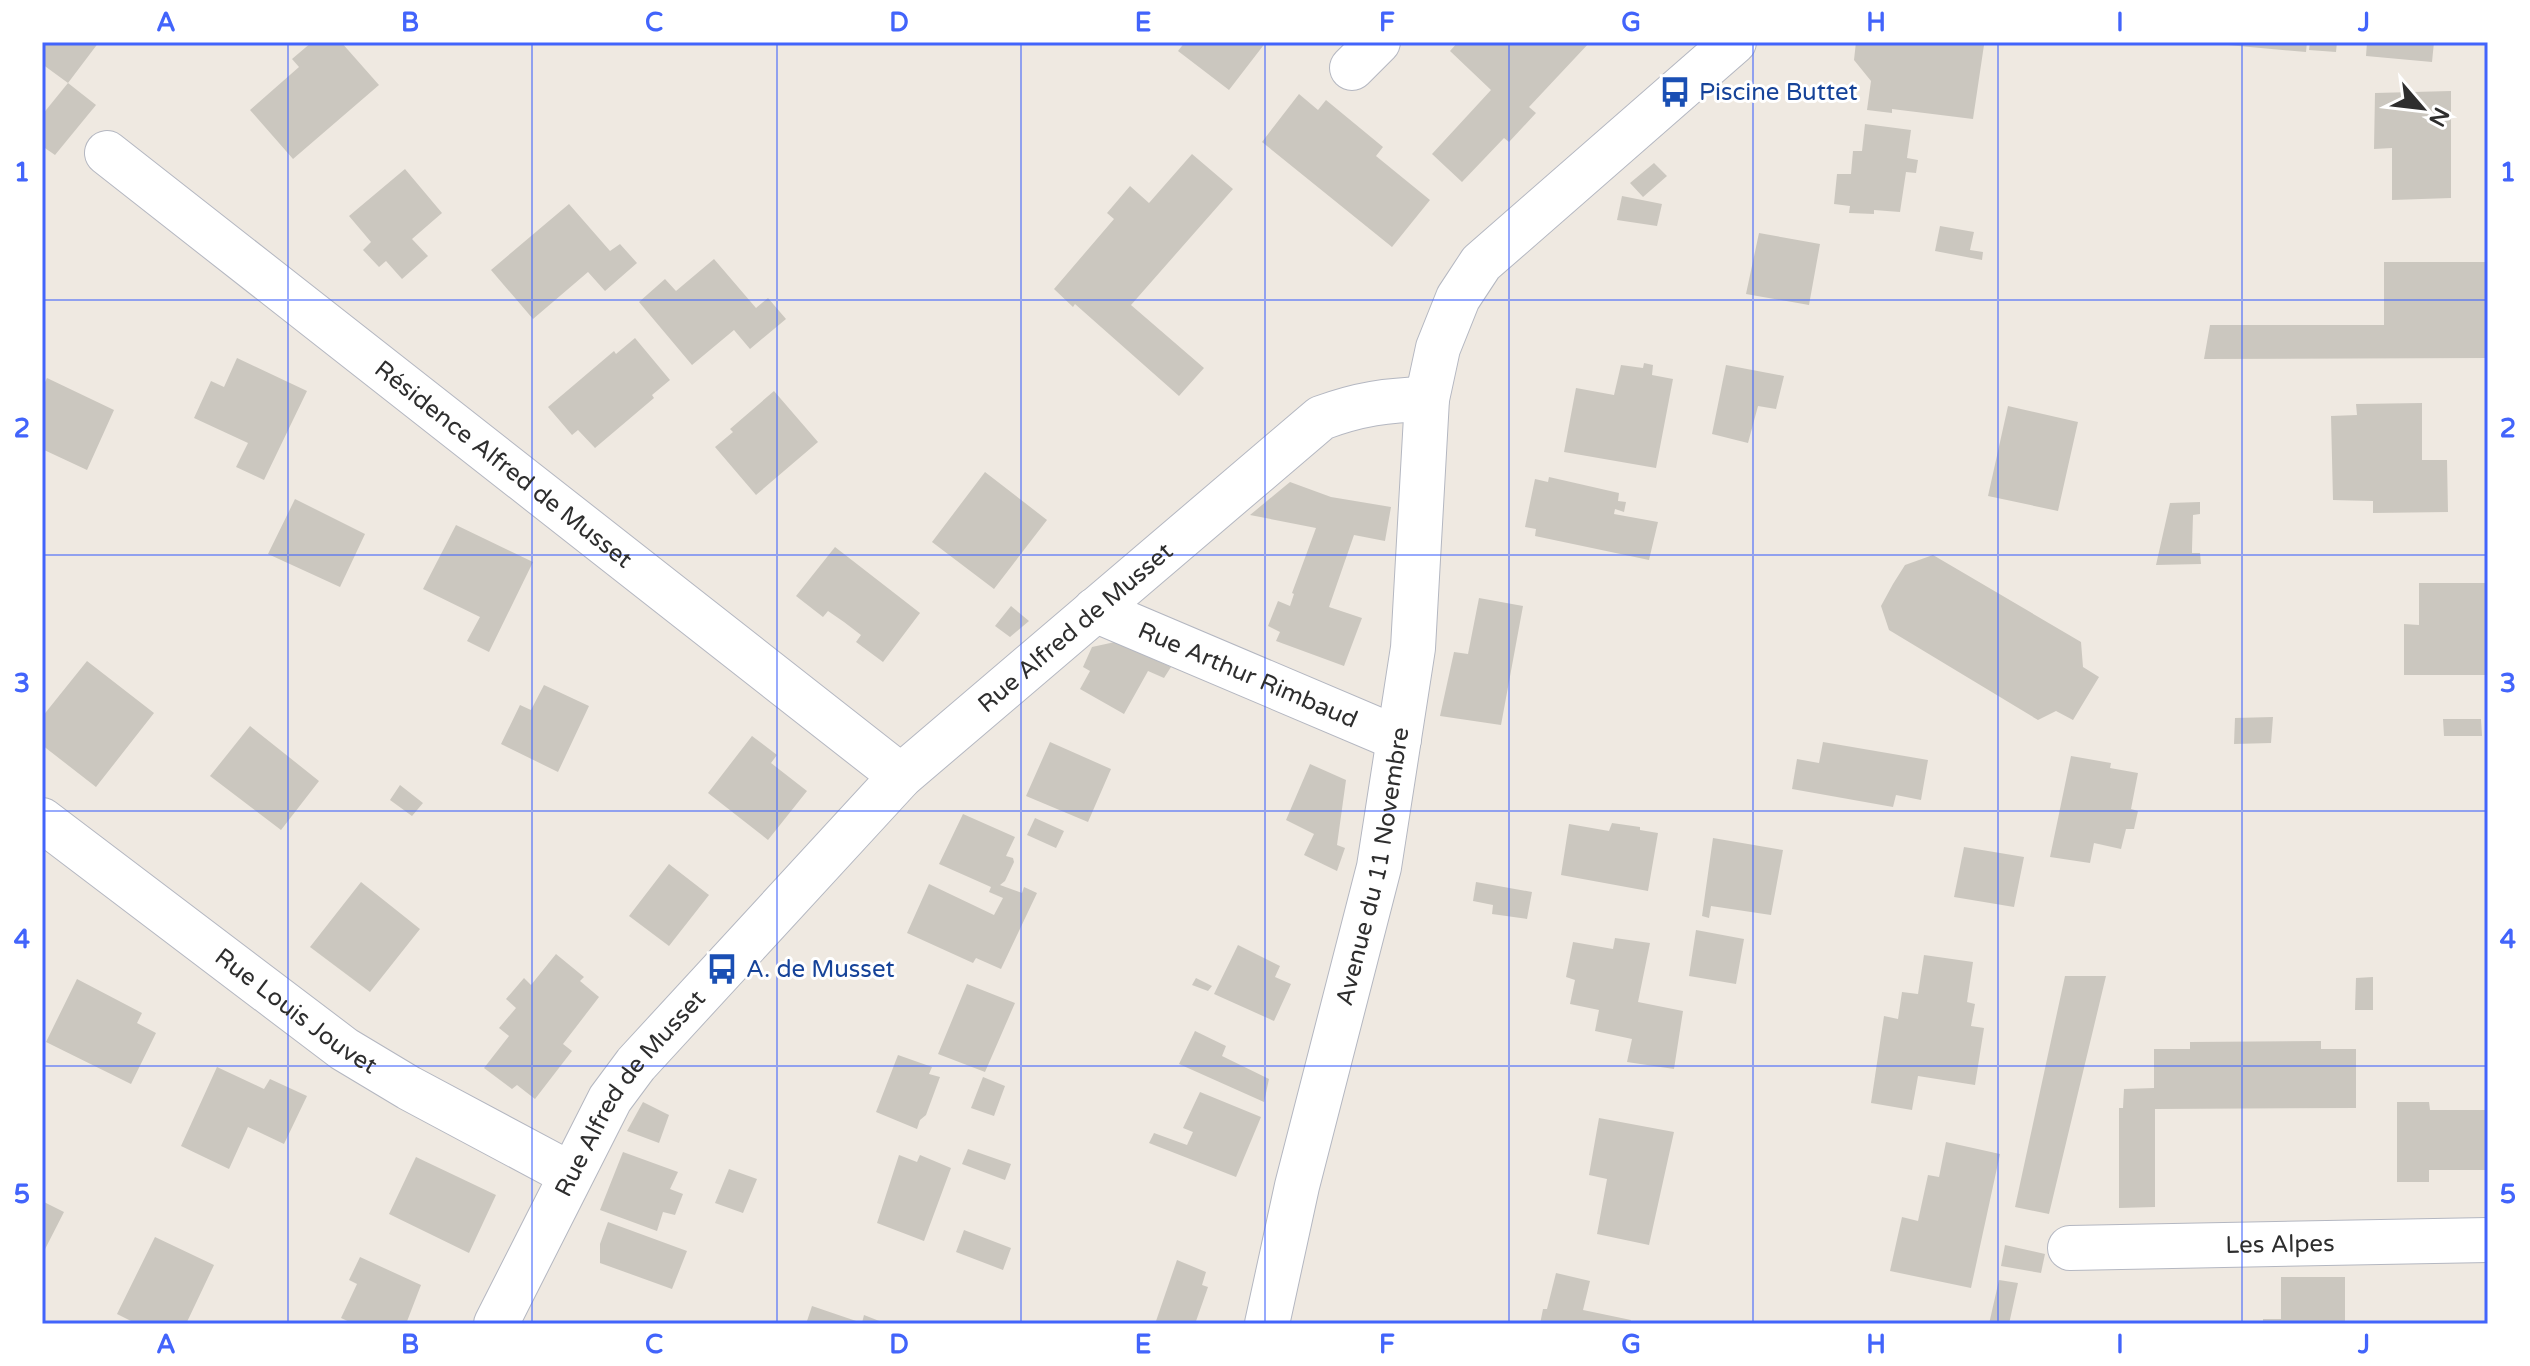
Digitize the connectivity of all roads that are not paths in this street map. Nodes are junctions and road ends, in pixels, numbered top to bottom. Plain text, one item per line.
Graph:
1 (1734, 42) edge
2 (107, 153) dead end
3 (1427, 399) junction
4 (1095, 610) junction
5 (1399, 739) junction
6 (901, 776) junction
7 (42, 820) edge
8 (570, 1174) junction
9 (2488, 1240) edge
10 (2070, 1248) dead end
11 (496, 1324) edge
12 (1267, 1324) edge

1 - 3 street
2 - 6 street, Résidence Alfred de Musset
3 - 4 street, Rue Alfred de Musset
3 - 5 street, Avenue du 11 Novembre
4 - 5 street, Rue Arthur Rimbaud
4 - 6 street, Rue Alfred de Musset
5 - 12 street, Avenue du 11 Novembre
6 - 8 street, Rue Alfred de Musset
7 - 8 street, Rue Louis Jouvet
8 - 11 street, Rue Alfred de Musset
9 - 10 street, Les Alpes

